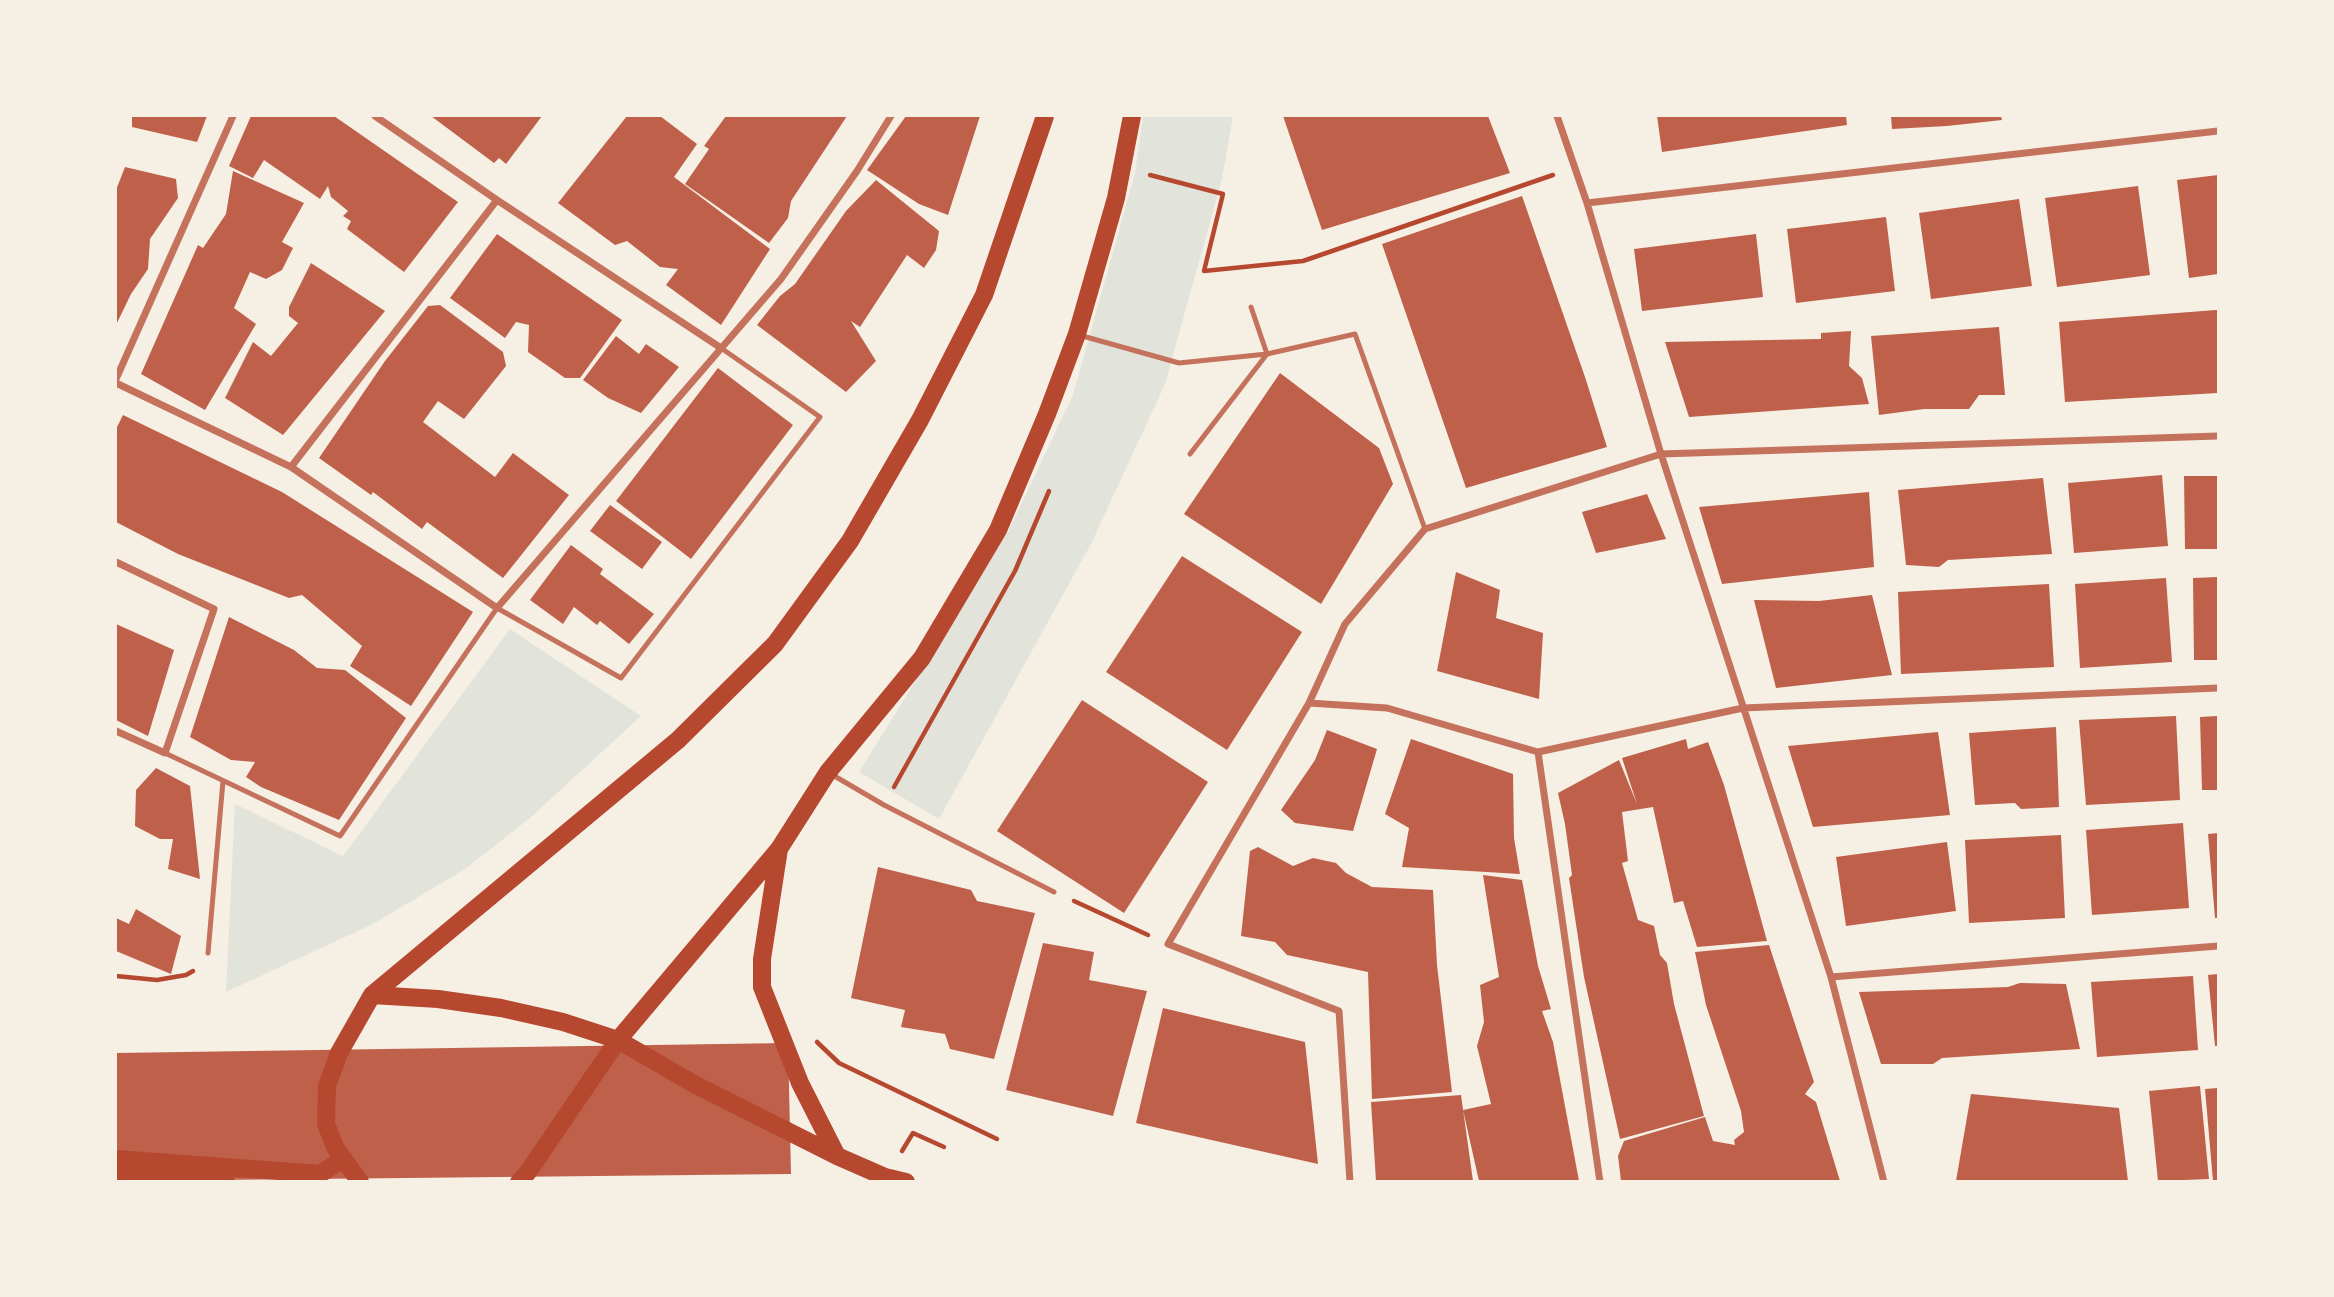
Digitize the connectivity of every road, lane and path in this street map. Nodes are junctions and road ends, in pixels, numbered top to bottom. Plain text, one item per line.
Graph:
1 (233, 116) edge
2 (375, 116) edge
3 (891, 116) edge
4 (1045, 116) edge
5 (1132, 116) edge
6 (1557, 116) edge
7 (2218, 131) edge
8 (1574, 168) junction
9 (1150, 175) dead end
10 (497, 200) junction
11 (1587, 203) junction
12 (1251, 307) dead end
13 (1077, 334) junction
14 (721, 348) junction
15 (1267, 354) junction
16 (116, 381) edge
17 (2218, 436) edge
18 (1190, 454) dead end
19 (1661, 454) junction
20 (291, 467) junction
21 (1426, 529) junction
22 (116, 562) edge
23 (497, 608) junction
24 (2218, 688) edge
25 (1309, 702) junction
26 (1743, 708) junction
27 (116, 731) edge
28 (1538, 752) junction
29 (165, 753) junction
30 (828, 772) junction
31 (223, 781) junction
32 (779, 849) junction
33 (1054, 892) joint
34 (1168, 944) junction
35 (2218, 946) edge
36 (208, 953) joint
37 (116, 976) edge
38 (1831, 977) junction
39 (372, 995) junction
40 (618, 1040) junction
41 (813, 1040) dead end
42 (997, 1139) dead end
43 (944, 1147) dead end
44 (837, 1156) junction
45 (116, 1159) edge
46 (343, 1159) junction
47 (116, 1172) edge
48 (885, 1177) junction
49 (155, 1178) edge
50 (226, 1181) edge
51 (360, 1181) edge
52 (519, 1181) edge
53 (906, 1181) edge
54 (1350, 1181) edge
55 (1600, 1181) edge
56 (1884, 1181) edge

1 - 16 street
2 - 10 street
3 - 14 street
4 - 39 main road
5 - 13 main road
6 - 8 street
7 - 11 street
8 - 9 path
8 - 11 street
10 - 14 street
10 - 20 street
11 - 19 street
12 - 15 lane
13 - 15 lane
13 - 30 main road
14 - 23 street
14 - 23 lane
15 - 18 lane
15 - 21 lane
16 - 20 street
17 - 19 street
19 - 21 street
19 - 26 street
20 - 23 street
21 - 25 street
22 - 29 street
23 - 31 lane
24 - 26 street
25 - 28 street
25 - 34 street
26 - 28 street
26 - 38 street
27 - 29 street
28 - 55 street
29 - 31 lane
30 - 32 main road
30 - 33 lane
31 - 36 lane
32 - 40 main road
32 - 44 main road
33 - 34 path
34 - 54 street
35 - 38 street
36 - 37 path
38 - 56 street
39 - 40 main road
39 - 46 main road
40 - 44 main road
40 - 52 main road
41 - 42 path
43 - 48 path
44 - 48 main road
45 - 46 main road
46 - 51 main road
47 - 49 main road
48 - 53 main road
49 - 50 main road

